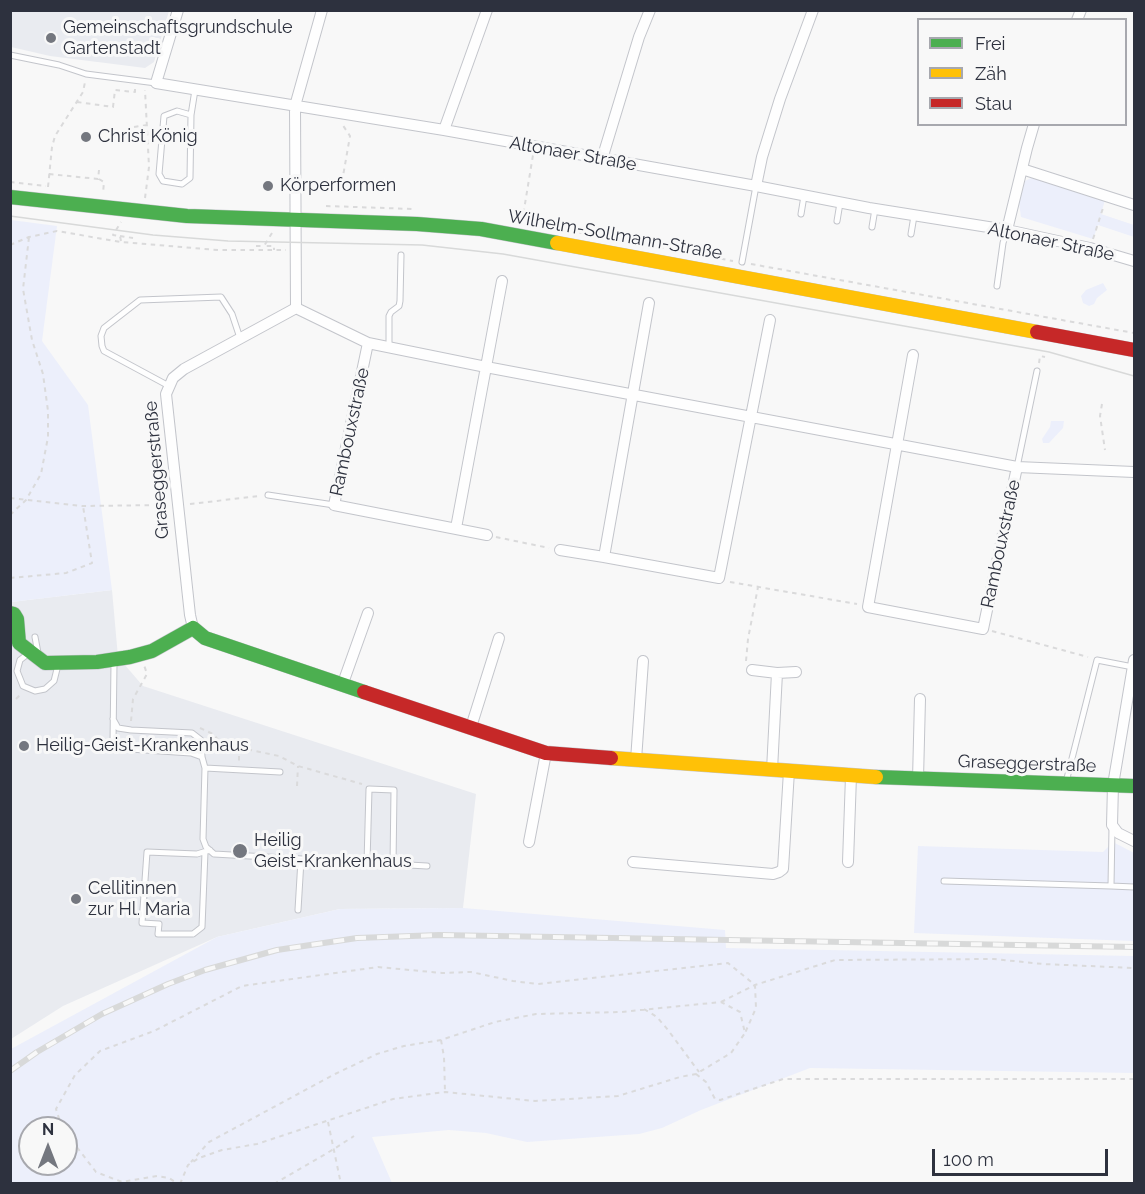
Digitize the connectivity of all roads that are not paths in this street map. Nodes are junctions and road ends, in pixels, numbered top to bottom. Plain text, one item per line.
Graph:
1 (178, 10) edge
2 (322, 10) edge
3 (487, 10) edge
4 (650, 10) edge
5 (813, 10) edge
6 (10, 55) edge
7 (150, 82) junction
8 (195, 90) junction
9 (295, 106) junction
10 (192, 115) junction
11 (1033, 126) edge
12 (444, 130) junction
13 (602, 159) junction
14 (1022, 169) junction
15 (756, 186) junction
16 (804, 196) junction
17 (10, 197) edge
18 (840, 203) junction
19 (1134, 205) edge
20 (875, 209) junction
21 (801, 214) dead end
22 (914, 216) junction
23 (295, 220) junction
24 (837, 221) dead end
25 (872, 227) dead end
26 (1007, 230) junction
27 (911, 234) dead end
28 (401, 255) dead end
29 (1134, 261) edge
30 (742, 262) dead end
31 (502, 281) dead end
32 (997, 286) dead end
33 (649, 303) dead end
34 (296, 308) junction
35 (770, 320) dead end
36 (240, 338) junction
37 (368, 344) junction
38 (389, 348) junction
39 (1134, 350) edge
40 (913, 355) dead end
41 (486, 367) junction
42 (1037, 370) road end
43 (169, 386) junction
44 (633, 394) junction
45 (751, 418) junction
46 (896, 445) junction
47 (1017, 467) junction
48 (1134, 472) edge
49 (268, 495) road end
50 (334, 505) junction
51 (456, 528) junction
52 (487, 535) road end
53 (560, 550) road end
54 (604, 557) junction
55 (10, 613) edge
56 (368, 613) dead end
57 (193, 628) junction
58 (35, 637) dead end
59 (499, 638) dead end
60 (35, 656) junction
61 (114, 661) junction
62 (643, 662) dead end
63 (59, 664) junction
64 (1133, 664) edge
65 (752, 670) road end
66 (796, 672) dead end
67 (777, 673) junction
68 (343, 683) junction
69 (920, 699) dead end
70 (113, 719) junction
71 (471, 727) junction
72 (546, 753) junction
73 (202, 757) junction
74 (636, 760) junction
75 (206, 768) junction
76 (772, 770) junction
77 (789, 771) junction
78 (280, 772) dead end
79 (851, 776) junction
80 (918, 779) junction
81 (1065, 783) junction
82 (1113, 785) junction
83 (1134, 786) edge
84 (1112, 825) junction
85 (1134, 841) edge
86 (529, 842) dead end
87 (207, 851) junction
88 (301, 860) junction
89 (633, 862) dead end
90 (848, 862) dead end
91 (367, 863) junction
92 (393, 865) junction
93 (427, 866) dead end
94 (944, 881) dead end
95 (1111, 886) junction
96 (1134, 887) edge
97 (298, 910) dead end

1 - 7 street
2 - 9 street
3 - 12 street
4 - 13 street
5 - 15 street
6 - 7 lane, Altonaer Straße
7 - 8 street, Altonaer Straße
8 - 9 street, Altonaer Straße
8 - 10 lane
9 - 12 street, Altonaer Straße
9 - 23 street
10 - 10 lane
11 - 14 street
12 - 13 street, Altonaer Straße
13 - 15 street, Altonaer Straße
14 - 19 street
14 - 26 street
15 - 16 street, Altonaer Straße
15 - 30 lane
16 - 18 street, Altonaer Straße
16 - 21 lane
17 - 23 street, Wilhelm-Sollmann-Straße
18 - 20 street, Altonaer Straße
18 - 24 lane
20 - 22 street, Altonaer Straße
20 - 25 lane
22 - 26 street, Altonaer Straße
22 - 27 lane
23 - 34 street
23 - 39 street, Wilhelm-Sollmann-Straße
26 - 29 street, Altonaer Straße
26 - 32 lane
28 - 38 lane
31 - 41 street
33 - 44 street
34 - 36 street, Graseggerstraße
34 - 37 street, Rambouxstraße
35 - 45 street
36 - 43 street, Graseggerstraße
36 - 43 lane
37 - 38 street, Rambouxstraße
37 - 50 street, Rambouxstraße
38 - 41 street, Rambouxstraße
40 - 46 street
41 - 44 street, Rambouxstraße
41 - 51 street
42 - 47 lane
43 - 57 street, Graseggerstraße
44 - 45 street, Rambouxstraße
44 - 54 street
45 - 46 street, Rambouxstraße
45 - 54 street
46 - 47 street, Rambouxstraße
46 - 47 street, Rambouxstraße
47 - 48 street, Rambouxstraße
49 - 50 lane
50 - 51 street, Rambouxstraße
51 - 52 street, Rambouxstraße
53 - 54 street
55 - 60 street
56 - 68 street
57 - 61 street
57 - 68 street, Graseggerstraße
58 - 60 lane
59 - 71 street
60 - 63 street
60 - 63 lane
61 - 63 street
61 - 70 lane
62 - 74 street
64 - 81 lane
64 - 82 street
65 - 67 street
66 - 67 street
67 - 76 street
68 - 71 street, Graseggerstraße
69 - 80 street
70 - 73 lane
70 - 73 lane
71 - 72 street, Graseggerstraße
72 - 74 street, Graseggerstraße
72 - 86 street
73 - 75 lane
74 - 76 street, Graseggerstraße
75 - 78 lane
75 - 87 lane
76 - 77 street, Graseggerstraße
77 - 79 street, Graseggerstraße
77 - 89 street
79 - 80 street, Graseggerstraße
79 - 90 street
80 - 81 street, Graseggerstraße
81 - 82 street, Graseggerstraße
82 - 83 street, Graseggerstraße
82 - 84 street
84 - 85 street
84 - 95 lane
87 - 87 lane
87 - 88 lane
88 - 91 lane
88 - 97 lane
91 - 92 lane
91 - 92 lane
92 - 93 lane
94 - 95 lane
95 - 96 lane

